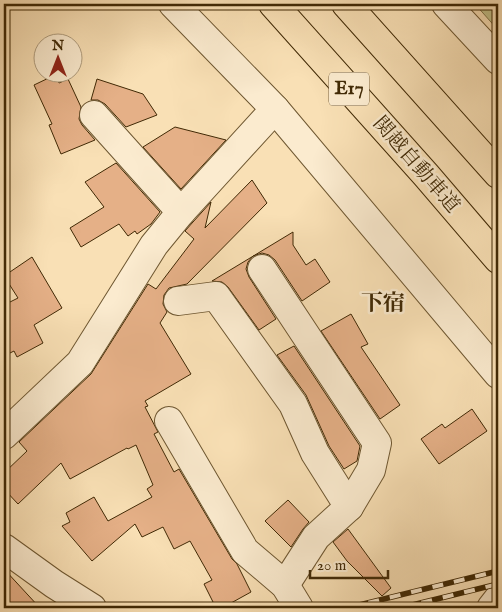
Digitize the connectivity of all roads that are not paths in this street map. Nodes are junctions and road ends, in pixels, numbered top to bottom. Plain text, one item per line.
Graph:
1 (173, 4) edge
2 (273, 4) edge
3 (346, 4) edge
4 (446, 4) edge
5 (498, 60) edge
6 (275, 109) junction
7 (94, 115) dead end
8 (498, 174) edge
9 (181, 212) junction
10 (498, 259) edge
11 (262, 269) dead end
12 (178, 301) dead end
13 (498, 374) edge
14 (169, 421) dead end
15 (4, 435) edge
16 (349, 507) junction
17 (4, 548) edge
18 (285, 585) junction
19 (498, 599) edge
20 (92, 608) edge
21 (299, 608) edge
22 (491, 608) edge

1 - 6 street
2 - 10 highway, 関越自動車道 / E17
3 - 8 highway, E17
4 - 5 street
6 - 9 street
6 - 13 street
7 - 9 street
9 - 15 street
11 - 16 street
12 - 16 street
14 - 18 street
16 - 18 street
17 - 20 street
18 - 21 street
19 - 22 street

